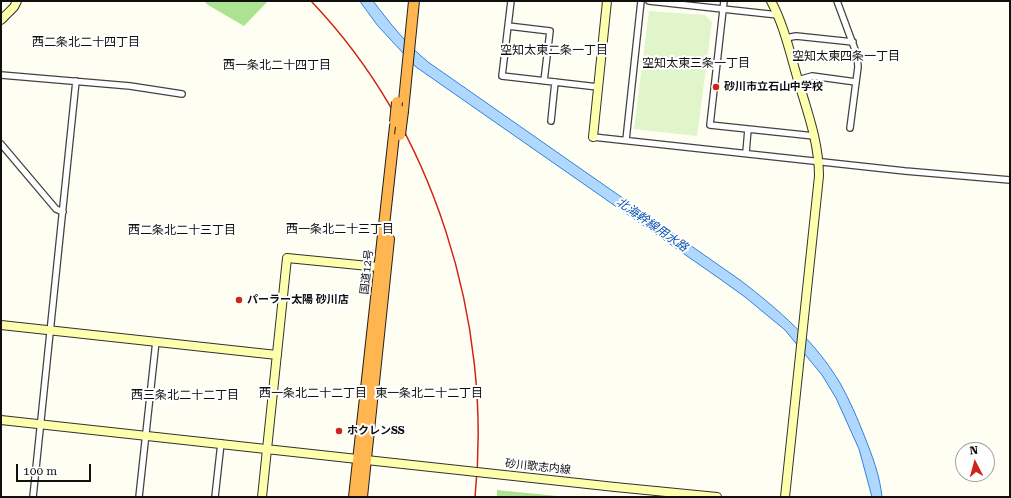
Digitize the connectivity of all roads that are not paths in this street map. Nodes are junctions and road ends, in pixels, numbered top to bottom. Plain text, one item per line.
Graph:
1 (17, 1) edge
2 (408, 1) edge
3 (414, 1) edge
4 (511, 1) edge
5 (607, 1) edge
6 (641, 1) edge
7 (649, 1) edge
8 (724, 1) edge
9 (771, 1) edge
10 (837, 1) edge
11 (723, 8) junction
12 (778, 15) junction
13 (1, 20) edge
14 (508, 26) junction
15 (408, 28) junction
16 (786, 38) junction
17 (853, 42) junction
18 (404, 64) junction
19 (1, 75) edge
20 (798, 80) junction
21 (76, 81) junction
22 (544, 81) junction
23 (555, 82) junction
24 (856, 82) junction
25 (598, 87) junction
26 (182, 94) dead end
27 (551, 122) dead end
28 (850, 128) dead end
29 (748, 129) junction
30 (814, 136) junction
31 (592, 137) joint
32 (626, 140) junction
33 (1, 144) edge
34 (746, 153) junction
35 (819, 161) junction
36 (1010, 180) edge
37 (63, 212) junction
38 (379, 267) junction
39 (1, 325) edge
40 (50, 330) junction
41 (156, 341) junction
42 (277, 355) junction
43 (1, 420) edge
44 (41, 424) junction
45 (145, 435) junction
46 (221, 443) junction
47 (267, 448) junction
48 (362, 459) junction
49 (33, 497) edge
50 (139, 497) edge
51 (215, 497) edge
52 (262, 497) edge
53 (354, 497) edge
54 (362, 497) edge
55 (717, 497) edge
56 (785, 497) edge

1 - 13 street
2 - 15 highway, 国道12号
3 - 15 highway, 国道12号
4 - 14 street
5 - 25 street
6 - 32 street
7 - 11 street
8 - 11 street
9 - 12 street
10 - 17 street
11 - 12 street
11 - 29 street
12 - 16 street
14 - 22 street
14 - 22 street
15 - 18 highway, 国道12号
16 - 17 street
16 - 20 street
17 - 24 street
18 - 38 highway, 国道12号, bridge
18 - 48 highway, 国道12号, bridge
19 - 21 street
20 - 24 street
20 - 30 street
21 - 26 street
21 - 37 street
22 - 23 street
23 - 25 street
23 - 27 street
24 - 28 street
25 - 31 street
29 - 30 street
29 - 34 street
30 - 35 street
31 - 32 street
32 - 34 street
33 - 37 street
34 - 35 street
35 - 36 street
35 - 56 street
37 - 40 street
38 - 42 street
38 - 48 highway, 国道12号
39 - 40 street
40 - 41 street
40 - 44 street
41 - 42 street
41 - 45 street
42 - 47 street
43 - 44 street, 砂川歌志内線
44 - 45 street, 砂川歌志内線
44 - 49 street
45 - 46 street, 砂川歌志内線
45 - 50 street
46 - 47 street, 砂川歌志内線
46 - 51 street
47 - 48 street, 砂川歌志内線
47 - 52 street
48 - 53 highway, 国道12号
48 - 54 highway, 国道12号
48 - 55 street, 砂川歌志内線, bridge

